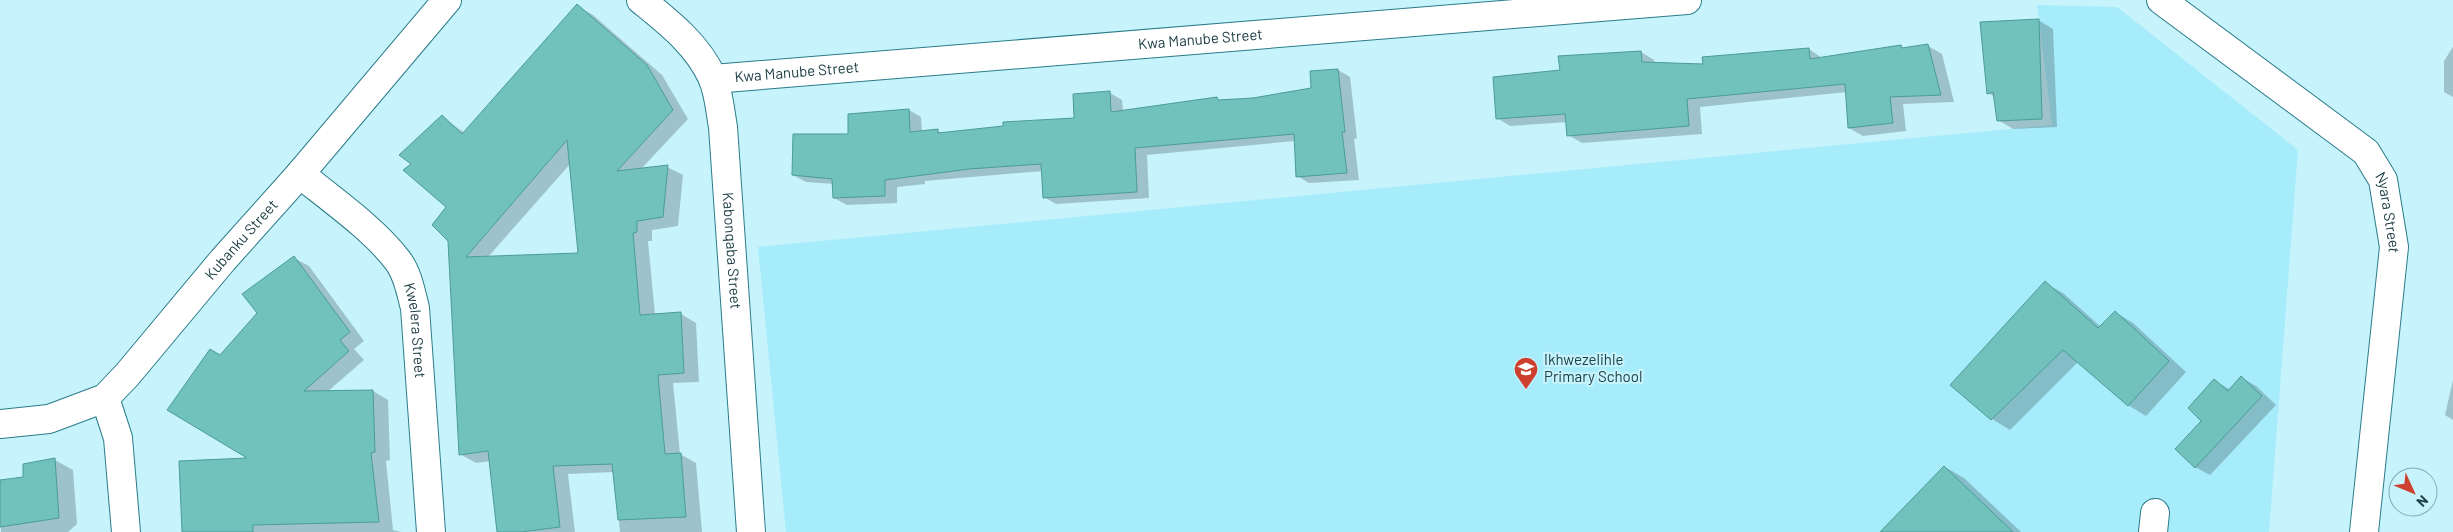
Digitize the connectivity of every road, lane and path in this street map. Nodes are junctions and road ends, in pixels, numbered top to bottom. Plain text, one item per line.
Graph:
1 (447, 0) edge
2 (641, 0) edge
3 (1687, 0) edge
4 (2161, 0) edge
5 (713, 78) junction
6 (300, 174) junction
7 (105, 398) junction
8 (0, 424) edge
9 (126, 532) edge
10 (431, 532) edge
11 (751, 532) edge
12 (2364, 532) edge

1 - 6 street, Kubanku Street
2 - 5 street, Kabonqaba Street
3 - 5 street, Kwa Manube Street
4 - 12 street, Nyara Street
5 - 11 street, Kabonqaba Street
6 - 7 street, Kubanku Street
6 - 10 street, Kwelera Street
7 - 8 street, Kubanku Street
7 - 9 street

